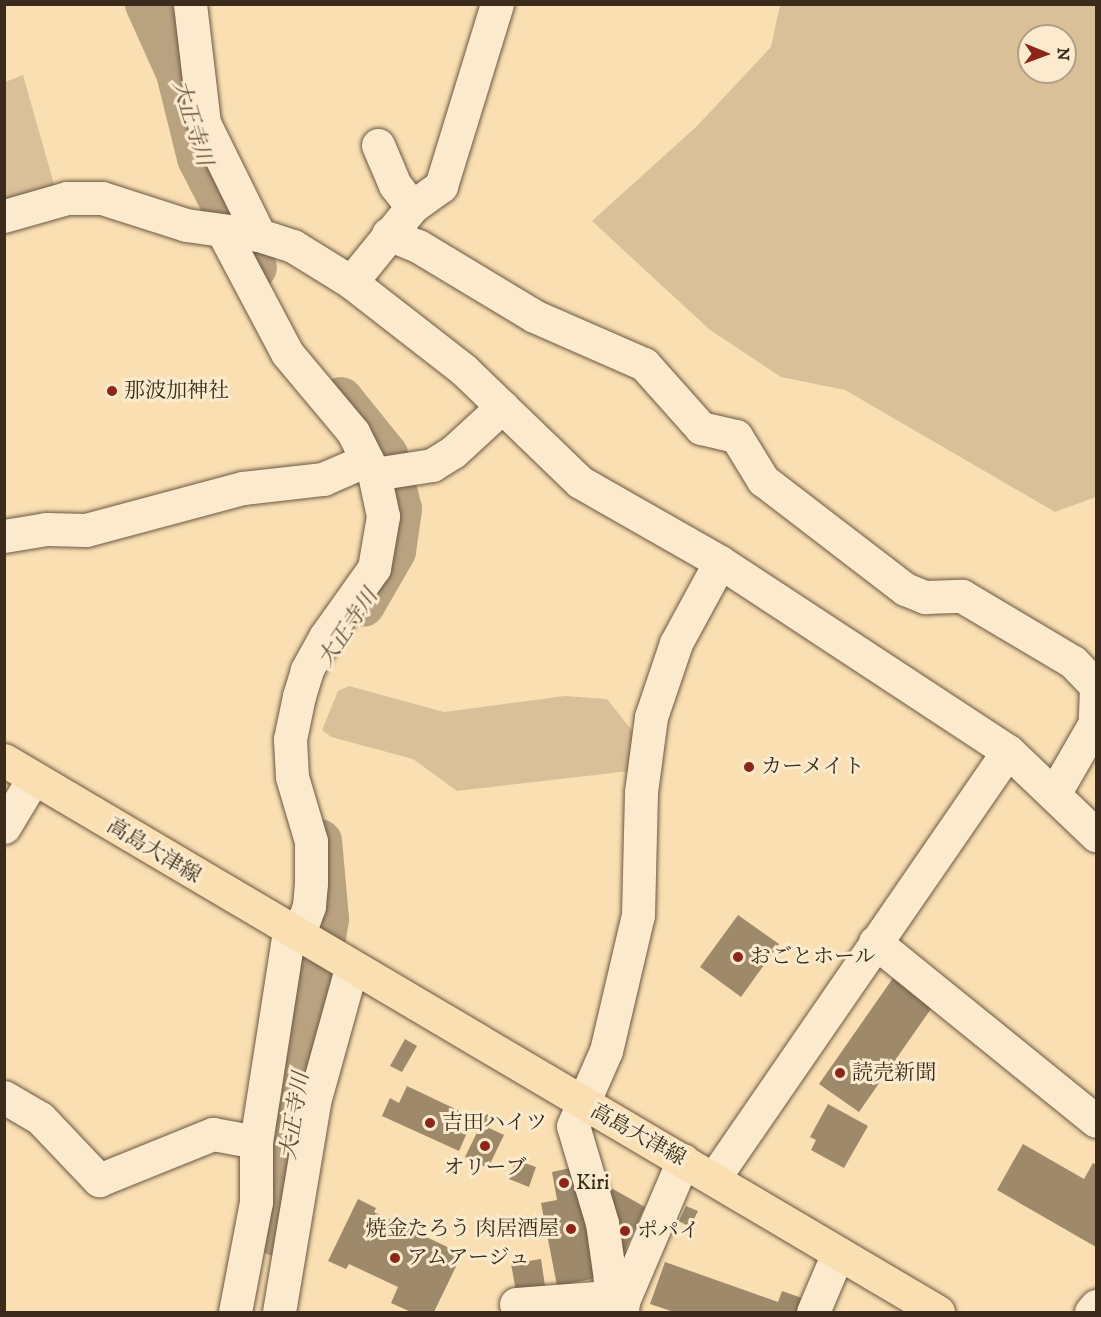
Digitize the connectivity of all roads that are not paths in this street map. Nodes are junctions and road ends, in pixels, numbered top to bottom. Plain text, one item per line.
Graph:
1 (190, 4) edge
2 (497, 4) edge
3 (378, 145) dead end
4 (412, 207) junction
5 (4, 216) edge
6 (240, 233) junction
7 (388, 234) junction
8 (351, 282) junction
9 (502, 407) junction
10 (382, 470) junction
11 (4, 536) edge
12 (720, 562) junction
13 (1008, 751) junction
14 (4, 760) edge
15 (33, 779) junction
16 (1054, 794) junction
17 (4, 827) edge
18 (1096, 835) edge
19 (297, 936) junction
20 (875, 942) junction
21 (343, 964) junction
22 (4, 1097) edge
23 (580, 1102) junction
24 (1096, 1121) edge
25 (256, 1142) junction
26 (682, 1160) junction
27 (714, 1178) junction
28 (838, 1253) junction
29 (516, 1304) dead end
30 (284, 1306) edge
31 (1096, 1306) edge
32 (622, 1307) edge
33 (235, 1312) edge
34 (813, 1312) edge
35 (938, 1312) edge
36 (1091, 1312) edge

1 - 6 street
2 - 4 street
3 - 4 street
4 - 7 street
5 - 6 street
6 - 8 street
6 - 10 street
7 - 8 street
7 - 16 street
8 - 9 street
9 - 10 street
9 - 12 street
10 - 11 street
10 - 19 street
12 - 13 street
12 - 23 street
13 - 16 street
13 - 20 street
14 - 15 main road, 高島大津線
15 - 17 street
15 - 19 main road, 高島大津線
16 - 18 street
19 - 21 main road, 高島大津線
19 - 25 street
20 - 24 street
20 - 27 street
21 - 23 main road, 高島大津線
21 - 30 street
22 - 25 street
23 - 26 main road, 高島大津線
23 - 32 street
25 - 33 street
26 - 27 main road, 高島大津線
26 - 32 street
27 - 28 main road, 高島大津線
28 - 34 street
28 - 35 main road, 高島大津線
29 - 32 street
31 - 36 street

